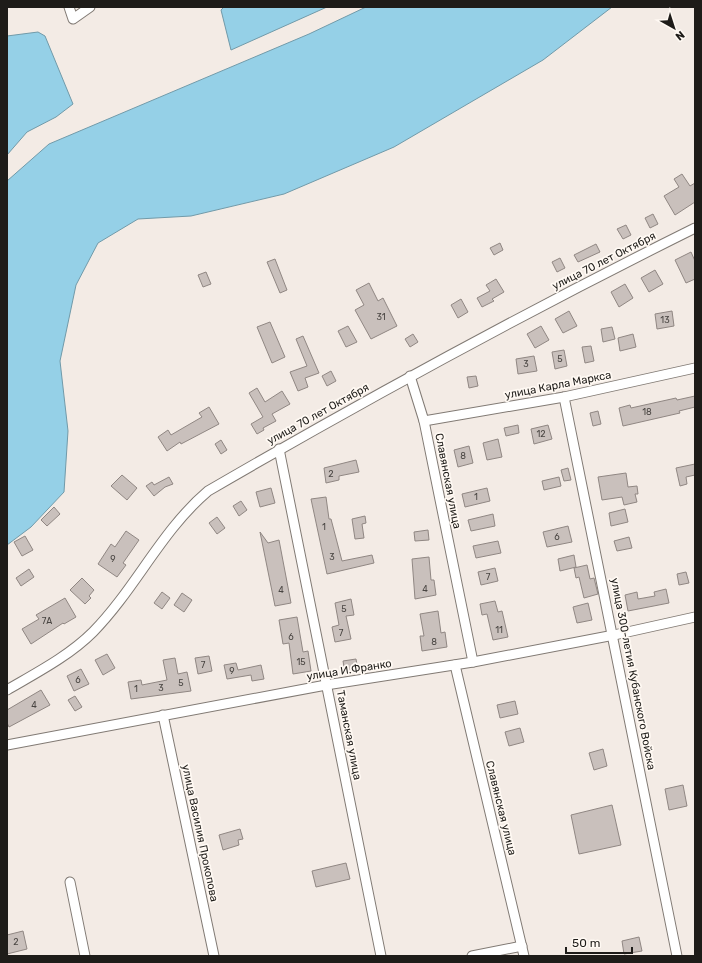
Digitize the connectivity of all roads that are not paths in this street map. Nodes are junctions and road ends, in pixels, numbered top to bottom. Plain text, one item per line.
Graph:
1 (70, 7) edge
2 (90, 7) edge
3 (695, 228) edge
4 (695, 368) edge
5 (410, 376) junction
6 (564, 397) junction
7 (424, 421) junction
8 (279, 449) junction
9 (695, 617) edge
10 (614, 635) junction
11 (473, 662) junction
12 (454, 665) junction
13 (326, 685) junction
14 (7, 690) edge
15 (163, 715) junction
16 (7, 745) edge
17 (70, 882) dead end
18 (522, 946) junction
19 (85, 956) edge
20 (214, 956) edge
21 (381, 956) edge
22 (472, 956) edge
23 (524, 956) edge
24 (677, 956) edge

1 - 2 street
3 - 5 street, улица 70 лет Октября
4 - 6 street, улица Карла Маркса
5 - 7 street, Славянская улица
5 - 8 street, улица 70 лет Октября
6 - 7 street, улица Карла Маркса
6 - 10 street, улица 300-летия Кубанского Войска
7 - 11 street, Славянская улица
8 - 13 street, Таманская улица
8 - 14 street, улица 70 лет Октября
9 - 10 street, улица И.Франко
10 - 11 street, улица И.Франко
10 - 24 street, улица 300-летия Кубанского Войска
11 - 12 street, улица И.Франко
12 - 13 street, улица И.Франко
12 - 18 street, Славянская улица
13 - 15 street, улица И.Франко
13 - 21 street, Таманская улица
15 - 16 street, улица И.Франко
15 - 20 street, улица Василия Прокопова
17 - 19 street
18 - 22 street
18 - 23 street, Славянская улица

